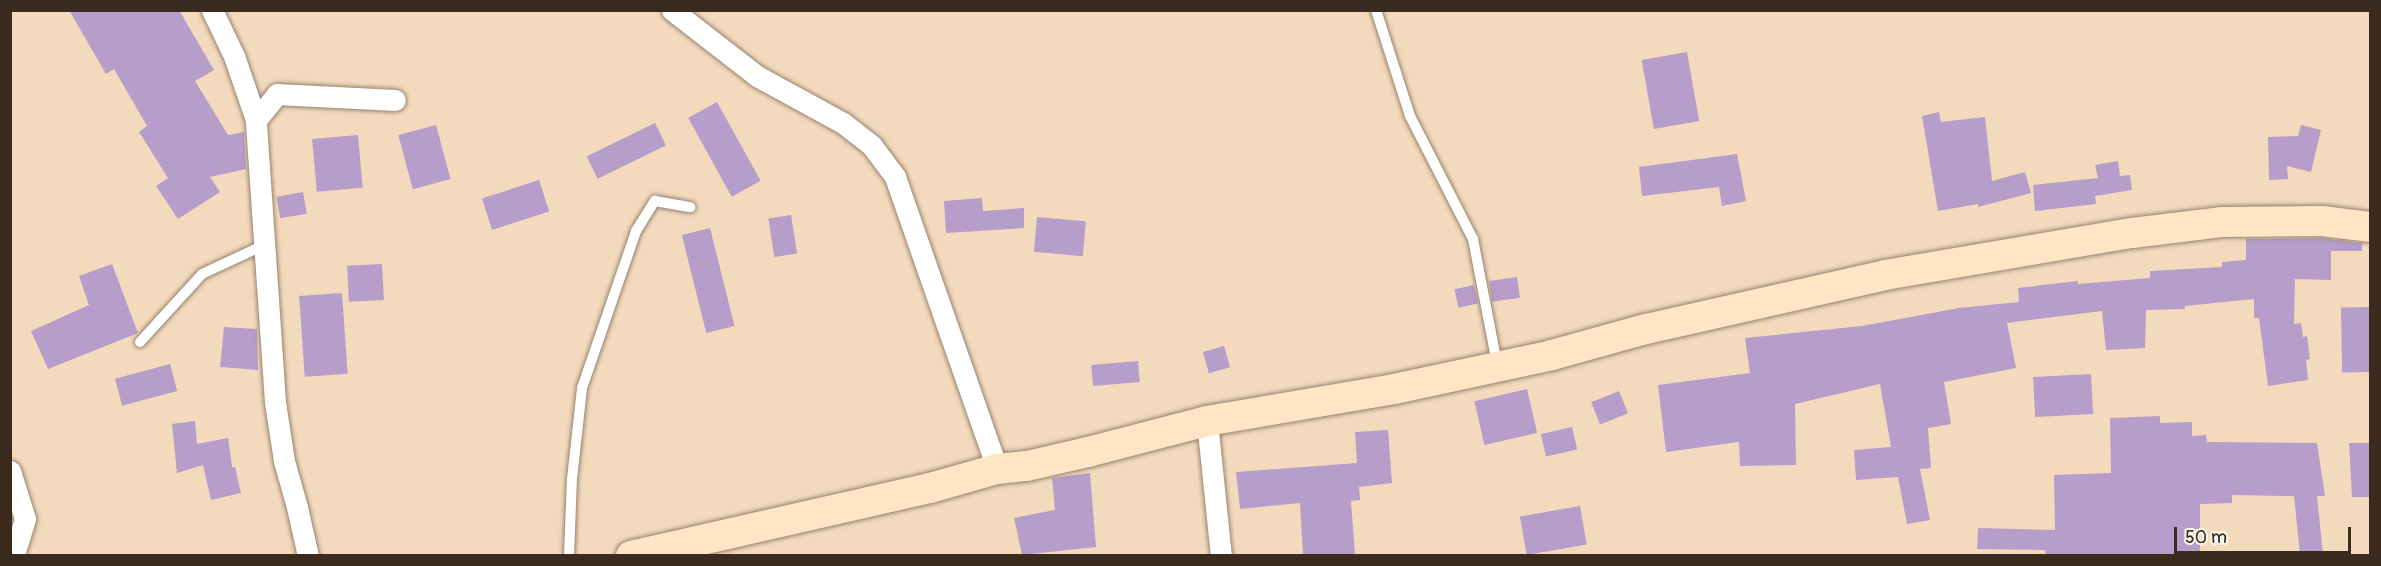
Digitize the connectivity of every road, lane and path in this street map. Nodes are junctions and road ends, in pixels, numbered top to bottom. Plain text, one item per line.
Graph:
1 (212, 10) edge
2 (672, 10) edge
3 (1376, 10) edge
4 (395, 100) dead end
5 (256, 120) junction
6 (690, 207) dead end
7 (2370, 226) edge
8 (264, 244) junction
9 (140, 342) dead end
10 (1498, 367) junction
11 (1207, 421) junction
12 (997, 469) junction
13 (10, 471) edge
14 (15, 555) edge
15 (308, 555) edge
16 (568, 555) edge
17 (631, 555) edge
18 (1221, 555) edge

1 - 5 street
2 - 12 street
3 - 10 lane
4 - 5 street
5 - 8 street
6 - 16 lane
7 - 10 main road
8 - 9 lane
8 - 15 street
10 - 11 main road
11 - 12 main road
11 - 18 street
12 - 17 main road
13 - 14 street

